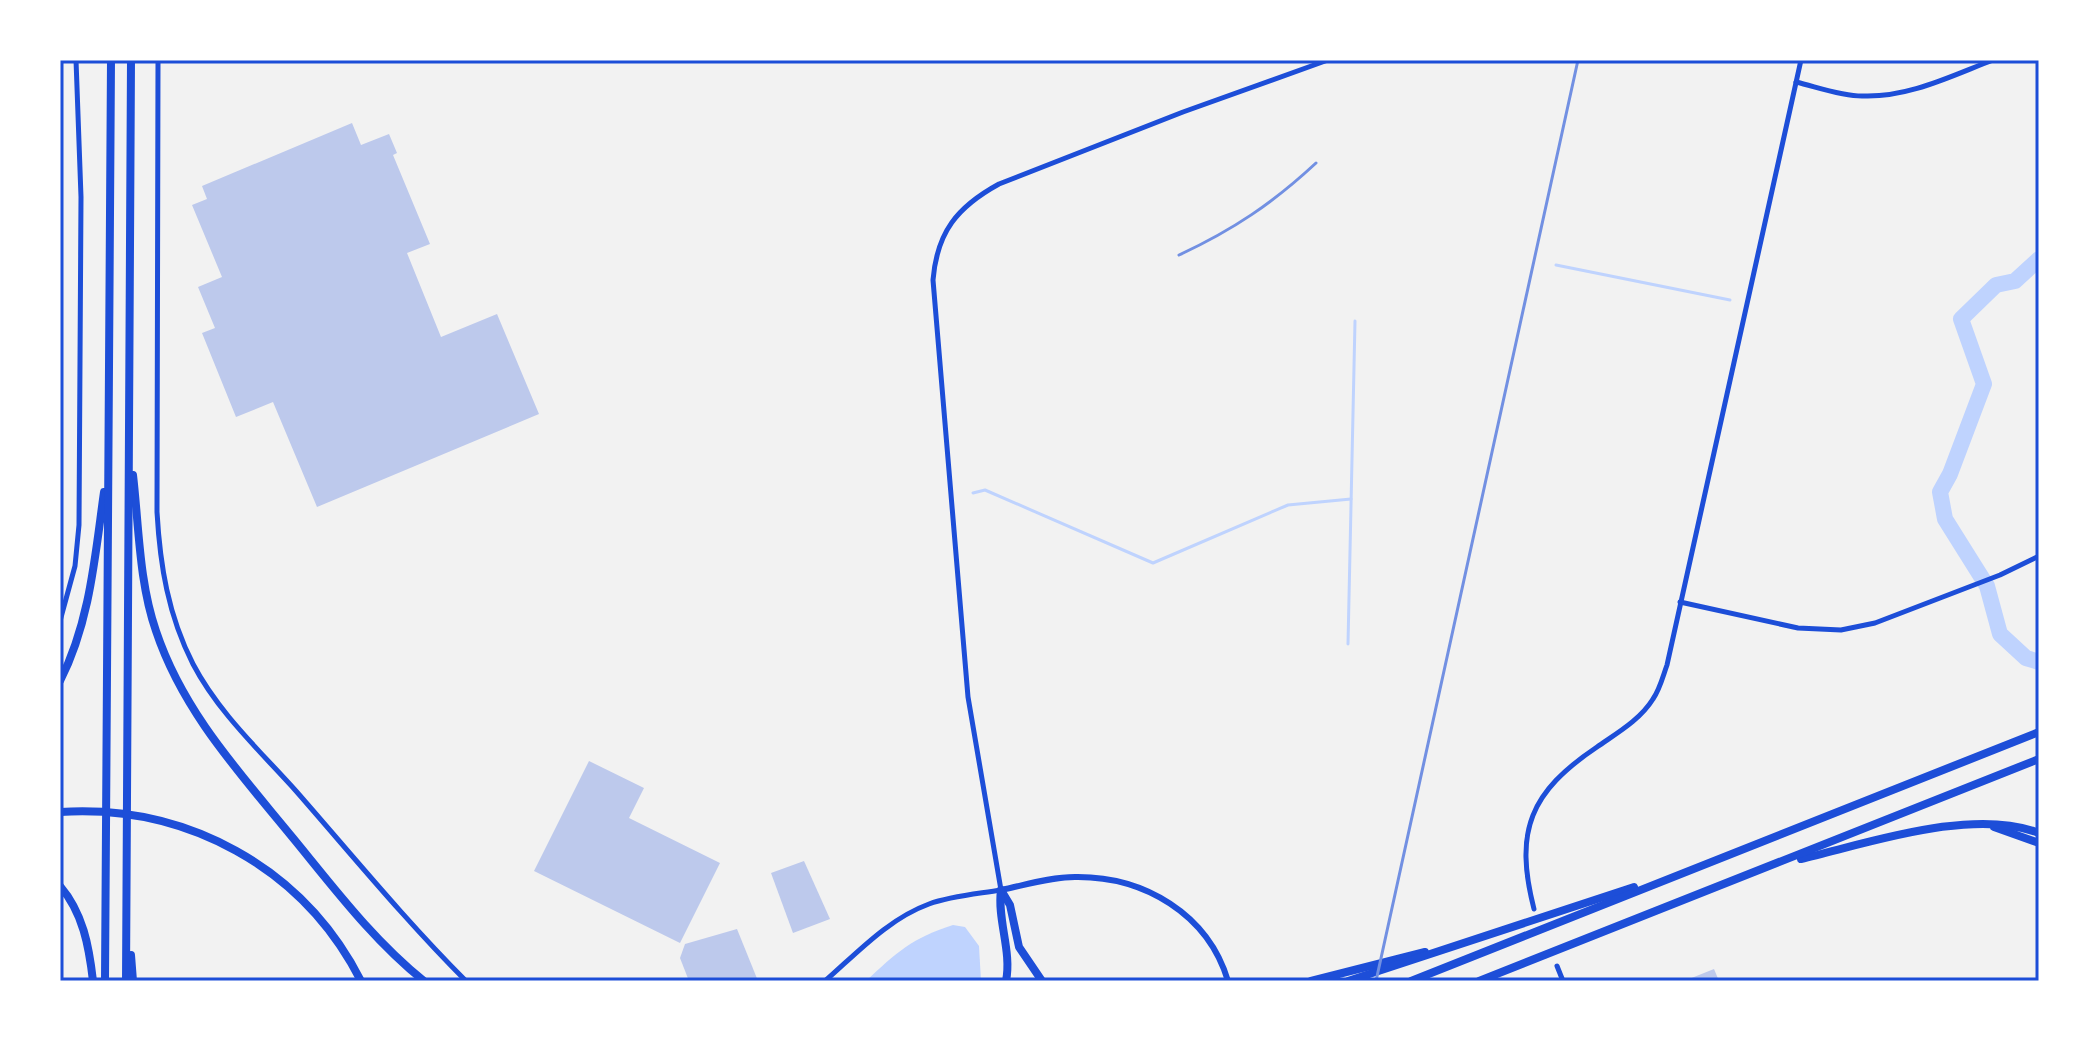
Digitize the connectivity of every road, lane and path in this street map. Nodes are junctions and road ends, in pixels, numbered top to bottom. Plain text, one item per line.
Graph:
1 (76, 60) edge
2 (108, 60) edge
3 (131, 60) edge
4 (158, 60) edge
5 (1328, 60) edge
6 (1801, 60) edge
7 (1993, 60) edge
8 (1796, 82) junction
9 (129, 439) junction
10 (108, 463) junction
11 (2039, 556) edge
12 (1680, 602) junction
13 (60, 621) edge
14 (60, 681) edge
15 (2039, 732) edge
16 (2039, 759) edge
17 (60, 812) edge
18 (1978, 824) junction
19 (2039, 833) edge
20 (2039, 843) edge
21 (1777, 865) junction
22 (1688, 870) junction
23 (60, 886) edge
24 (1001, 890) junction
25 (1534, 909) dead end
26 (128, 914) junction
27 (1557, 966) dead end
28 (1366, 972) junction
29 (93, 981) edge
30 (105, 981) edge
31 (126, 981) edge
32 (133, 981) edge
33 (361, 981) edge
34 (424, 981) edge
35 (466, 981) edge
36 (825, 981) edge
37 (1006, 981) edge
38 (1042, 981) edge
39 (1228, 981) edge
40 (1311, 981) edge
41 (1348, 981) edge
42 (1411, 981) edge
43 (1479, 981) edge
44 (1563, 981) edge

1 - 13 street
2 - 10 highway
3 - 9 highway
4 - 35 street
5 - 24 street
6 - 8 street
7 - 8 street
8 - 12 street
9 - 26 highway
9 - 34 highway
10 - 14 highway
10 - 30 highway
11 - 12 street
12 - 25 street
15 - 22 highway
16 - 21 highway
17 - 33 highway
18 - 19 highway
18 - 20 highway
18 - 21 highway
21 - 43 highway
22 - 28 highway
22 - 42 highway
23 - 29 highway
24 - 36 street
24 - 37 highway
24 - 38 highway
24 - 39 street
26 - 31 highway
26 - 32 highway
27 - 44 street
28 - 40 highway
28 - 41 highway

